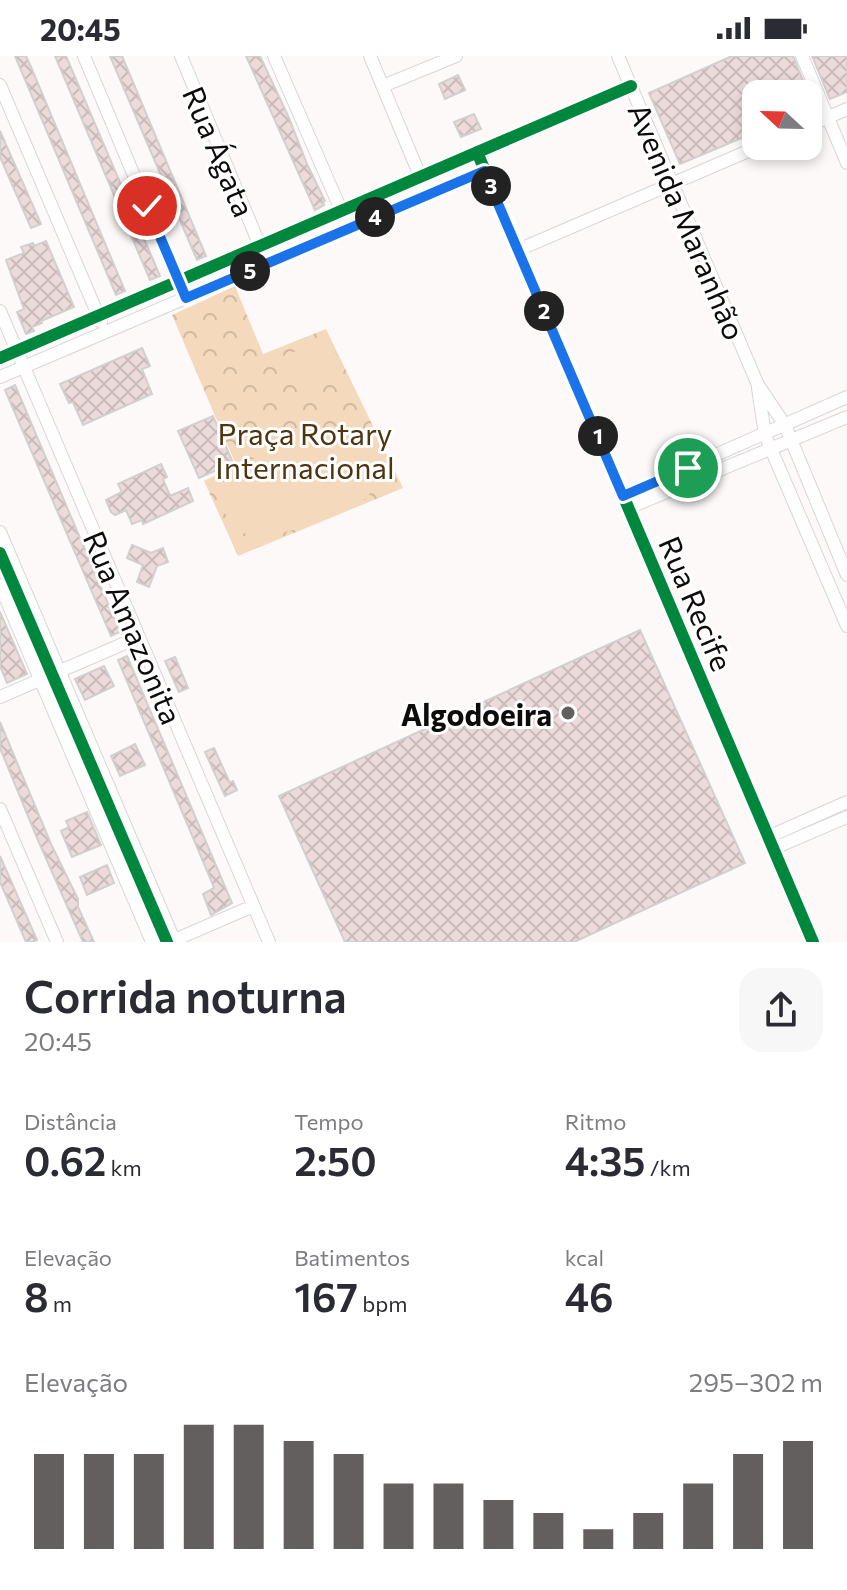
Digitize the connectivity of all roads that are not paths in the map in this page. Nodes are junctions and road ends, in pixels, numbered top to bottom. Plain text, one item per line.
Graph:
1 (84, 56) edge
2 (181, 56) edge
3 (274, 56) edge
4 (370, 56) edge
5 (456, 56) edge
6 (618, 56) edge
7 (802, 56) edge
8 (0, 85) edge
9 (383, 86) junction
10 (631, 86) junction
11 (847, 109) edge
12 (828, 117) junction
13 (822, 120) edge
14 (477, 152) junction
15 (742, 154) edge
16 (847, 163) edge
17 (484, 171) junction
18 (420, 176) junction
19 (672, 183) junction
20 (341, 210) junction
21 (260, 246) junction
22 (518, 250) junction
23 (178, 281) junction
24 (186, 298) junction
25 (0, 311) edge
26 (98, 316) junction
27 (104, 333) junction
28 (17, 351) junction
29 (0, 358) edge
30 (23, 368) junction
31 (0, 377) edge
32 (758, 385) junction
33 (847, 397) edge
34 (847, 417) edge
35 (785, 425) junction
36 (759, 437) junction
37 (791, 441) junction
38 (771, 449) junction
39 (626, 502) junction
40 (0, 532) edge
41 (847, 575) edge
42 (0, 585) edge
43 (847, 626) edge
44 (139, 637) junction
45 (59, 672) junction
46 (40, 680) junction
47 (0, 697) edge
48 (847, 802) edge
49 (0, 809) edge
50 (847, 817) edge
51 (770, 843) junction
52 (253, 906) junction
53 (173, 941) edge
54 (57, 942) edge
55 (152, 942) edge
56 (269, 942) edge
57 (813, 942) edge

1 - 23 street
2 - 21 street, Rua Ágata
3 - 20 street
4 - 9 street
5 - 9 street
6 - 10 street, Avenida Maranhão
7 - 12 street
8 - 26 street
9 - 18 street
10 - 14 street
10 - 19 street, Avenida Maranhão
11 - 12 street
12 - 13 street
12 - 16 street
14 - 17 street, Rua Recife
14 - 18 street
15 - 19 street
17 - 22 street, Rua Recife
17 - 24 street
18 - 20 street
19 - 22 street
19 - 32 street, Avenida Maranhão
20 - 21 street
21 - 23 street
22 - 39 street, Rua Recife
23 - 24 street
23 - 26 street
24 - 27 street
25 - 28 street, Rua Amazonita
26 - 27 street
26 - 28 street
27 - 30 street
28 - 29 street
28 - 30 street, Rua Amazonita
30 - 31 street
30 - 44 street, Rua Amazonita
32 - 35 street
32 - 36 street
33 - 35 street
34 - 37 street
35 - 36 street
35 - 37 street
36 - 38 street
36 - 39 street
37 - 38 street
37 - 41 street
38 - 39 street
38 - 43 street
39 - 51 street, Rua Recife
40 - 45 street
42 - 46 street
44 - 45 street
44 - 52 street, Rua Amazonita
45 - 46 street
45 - 53 street
46 - 47 street
46 - 55 street
48 - 51 street
49 - 54 street
50 - 51 street
51 - 57 street, Rua Recife
52 - 53 street
52 - 56 street, Rua Amazonita

